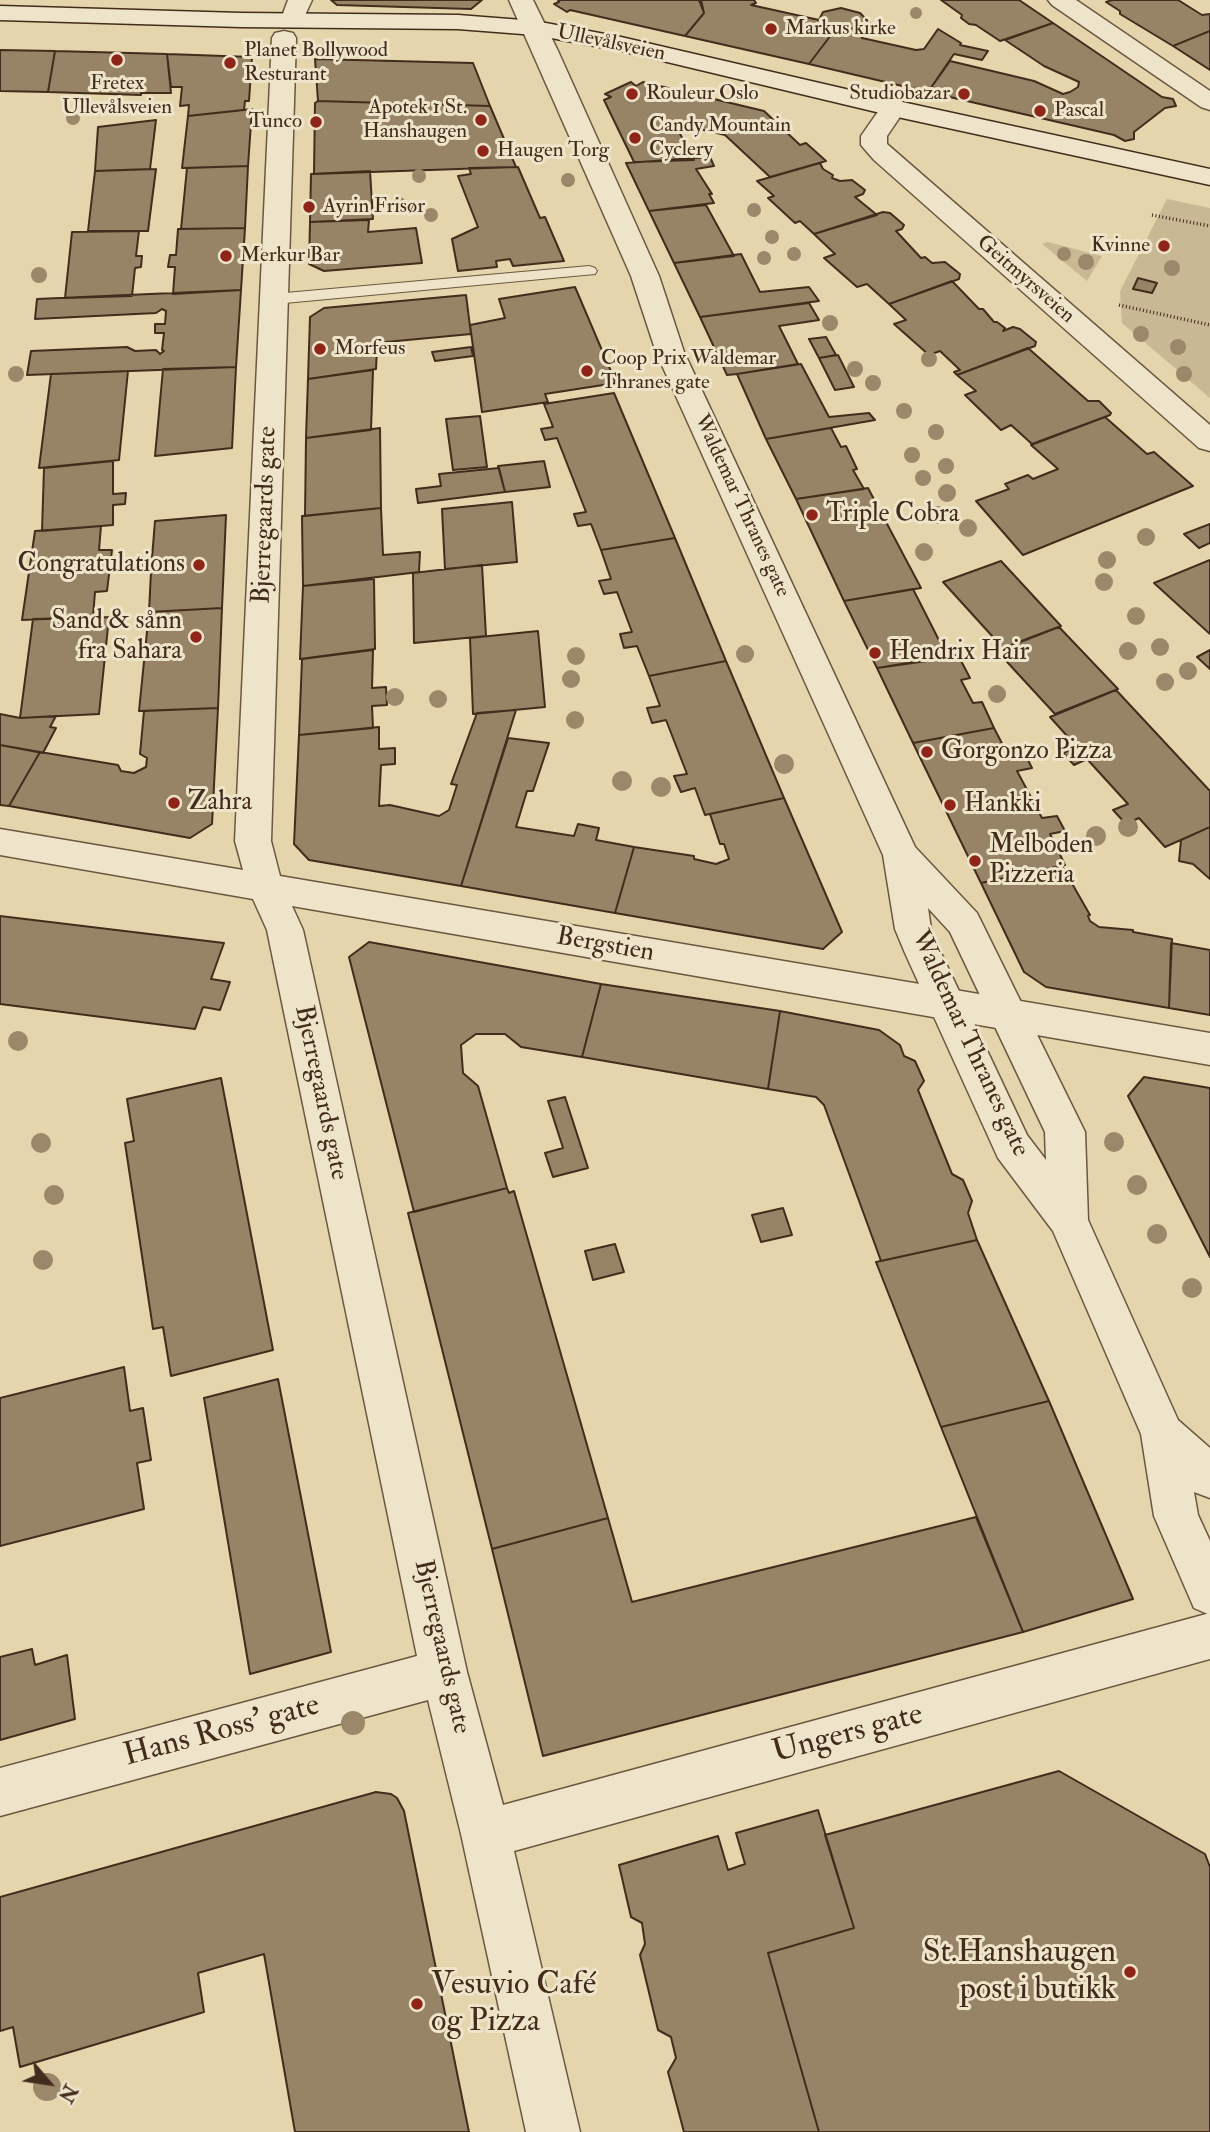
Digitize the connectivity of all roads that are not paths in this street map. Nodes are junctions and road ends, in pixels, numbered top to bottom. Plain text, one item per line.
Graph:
1 (521, 0) edge
2 (1060, 0) edge
3 (0, 13) edge
4 (293, 19) edge
5 (0, 27) edge
6 (541, 40) junction
7 (1210, 102) edge
8 (888, 116) junction
9 (1210, 177) edge
10 (1210, 195) edge
11 (589, 271) dead end
12 (274, 299) junction
13 (1210, 441) edge
14 (0, 842) edge
15 (901, 855) junction
16 (265, 887) junction
17 (946, 1002) junction
18 (1007, 1013) junction
19 (1210, 1049) edge
20 (1068, 1220) junction
21 (1163, 1434) junction
22 (1210, 1477) edge
23 (1210, 1592) edge
24 (1210, 1636) edge
25 (444, 1672) junction
26 (0, 1793) edge
27 (486, 1834) junction
28 (553, 2132) edge

1 - 6 street, Waldemar Thranes gate
2 - 7 street
3 - 4 street, Ullevålsveien
4 - 5 street, Ullevålsveien
4 - 6 street, Ullevålsveien
4 - 12 street, Bjerregaards gate
6 - 8 street, Ullevålsveien
6 - 15 street, Waldemar Thranes gate
8 - 9 street, Ullevålsveien
8 - 10 street, Ullevålsveien
8 - 13 street, Geitmyrsveien
11 - 12 lane
12 - 16 street, Bjerregaards gate
14 - 16 street, Bergstien
15 - 17 street, Waldemar Thranes gate
15 - 18 street, Waldemar Thranes gate
16 - 17 street, Bergstien
16 - 25 street, Bjerregaards gate
17 - 18 street, Bergstien
17 - 20 street, Waldemar Thranes gate
18 - 19 street, Bergstien
18 - 20 street, Waldemar Thranes gate
20 - 21 street, Waldemar Thranes gate
21 - 22 street, Waldemar Thranes gate
21 - 23 street, Waldemar Thranes gate
24 - 27 street, Ungers gate
25 - 26 street, Hans Ross' gate
25 - 27 street, Bjerregaards gate
27 - 28 street, Bjerregaards gate

